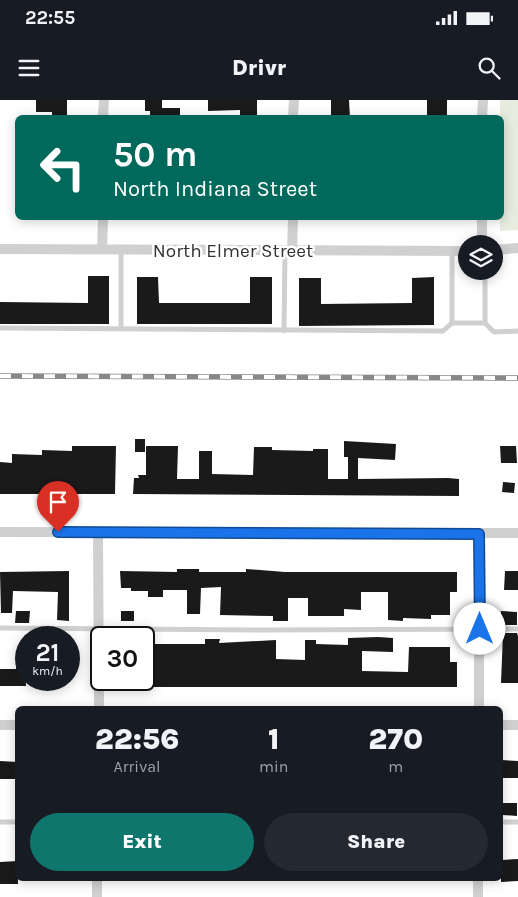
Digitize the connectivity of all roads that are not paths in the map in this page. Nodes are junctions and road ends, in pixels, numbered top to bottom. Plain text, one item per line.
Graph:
1 (104, 100) edge
2 (294, 100) edge
3 (482, 100) edge
4 (103, 115) edge
5 (294, 115) edge
6 (482, 115) edge
7 (103, 220) edge
8 (293, 220) edge
9 (482, 220) edge
10 (482, 235) edge
11 (518, 248) edge
12 (0, 249) edge
13 (102, 249) junction
14 (121, 249) junction
15 (503, 249) edge
16 (289, 251) junction
17 (452, 251) junction
18 (458, 251) edge
19 (485, 280) edge
20 (452, 323) junction
21 (485, 323) junction
22 (0, 328) edge
23 (121, 329) junction
24 (284, 331) junction
25 (518, 332) edge
26 (0, 532) edge
27 (98, 532) junction
28 (518, 533) edge
29 (479, 534) junction
30 (98, 626) edge
31 (0, 628) edge
32 (90, 628) edge
33 (155, 629) edge
34 (480, 629) junction
35 (518, 629) edge
36 (99, 691) edge
37 (99, 706) edge
38 (480, 706) edge
39 (0, 725) edge
40 (15, 725) edge
41 (503, 725) edge
42 (518, 725) edge
43 (0, 822) edge
44 (15, 822) edge
45 (503, 822) edge
46 (518, 822) edge
47 (97, 881) edge
48 (478, 881) edge
49 (97, 897) edge
50 (478, 897) edge

1 - 4 street
2 - 5 street
3 - 6 street
7 - 13 street
8 - 16 street
9 - 10 street
11 - 15 street
12 - 13 street, North Elmer Street
13 - 14 street, North Elmer Street
14 - 16 street, North Elmer Street
14 - 23 lane
16 - 17 street, North Elmer Street
16 - 24 lane
17 - 18 street, North Elmer Street
17 - 20 lane
19 - 21 lane
20 - 21 lane
20 - 24 lane
21 - 25 lane
22 - 23 lane
23 - 24 lane
26 - 27 street
27 - 29 street
27 - 30 street
28 - 29 street
29 - 34 street
31 - 32 lane
33 - 34 lane
34 - 35 lane
34 - 38 street
36 - 37 street
39 - 40 street
41 - 42 street
43 - 44 lane
45 - 46 lane
47 - 49 street
48 - 50 street

